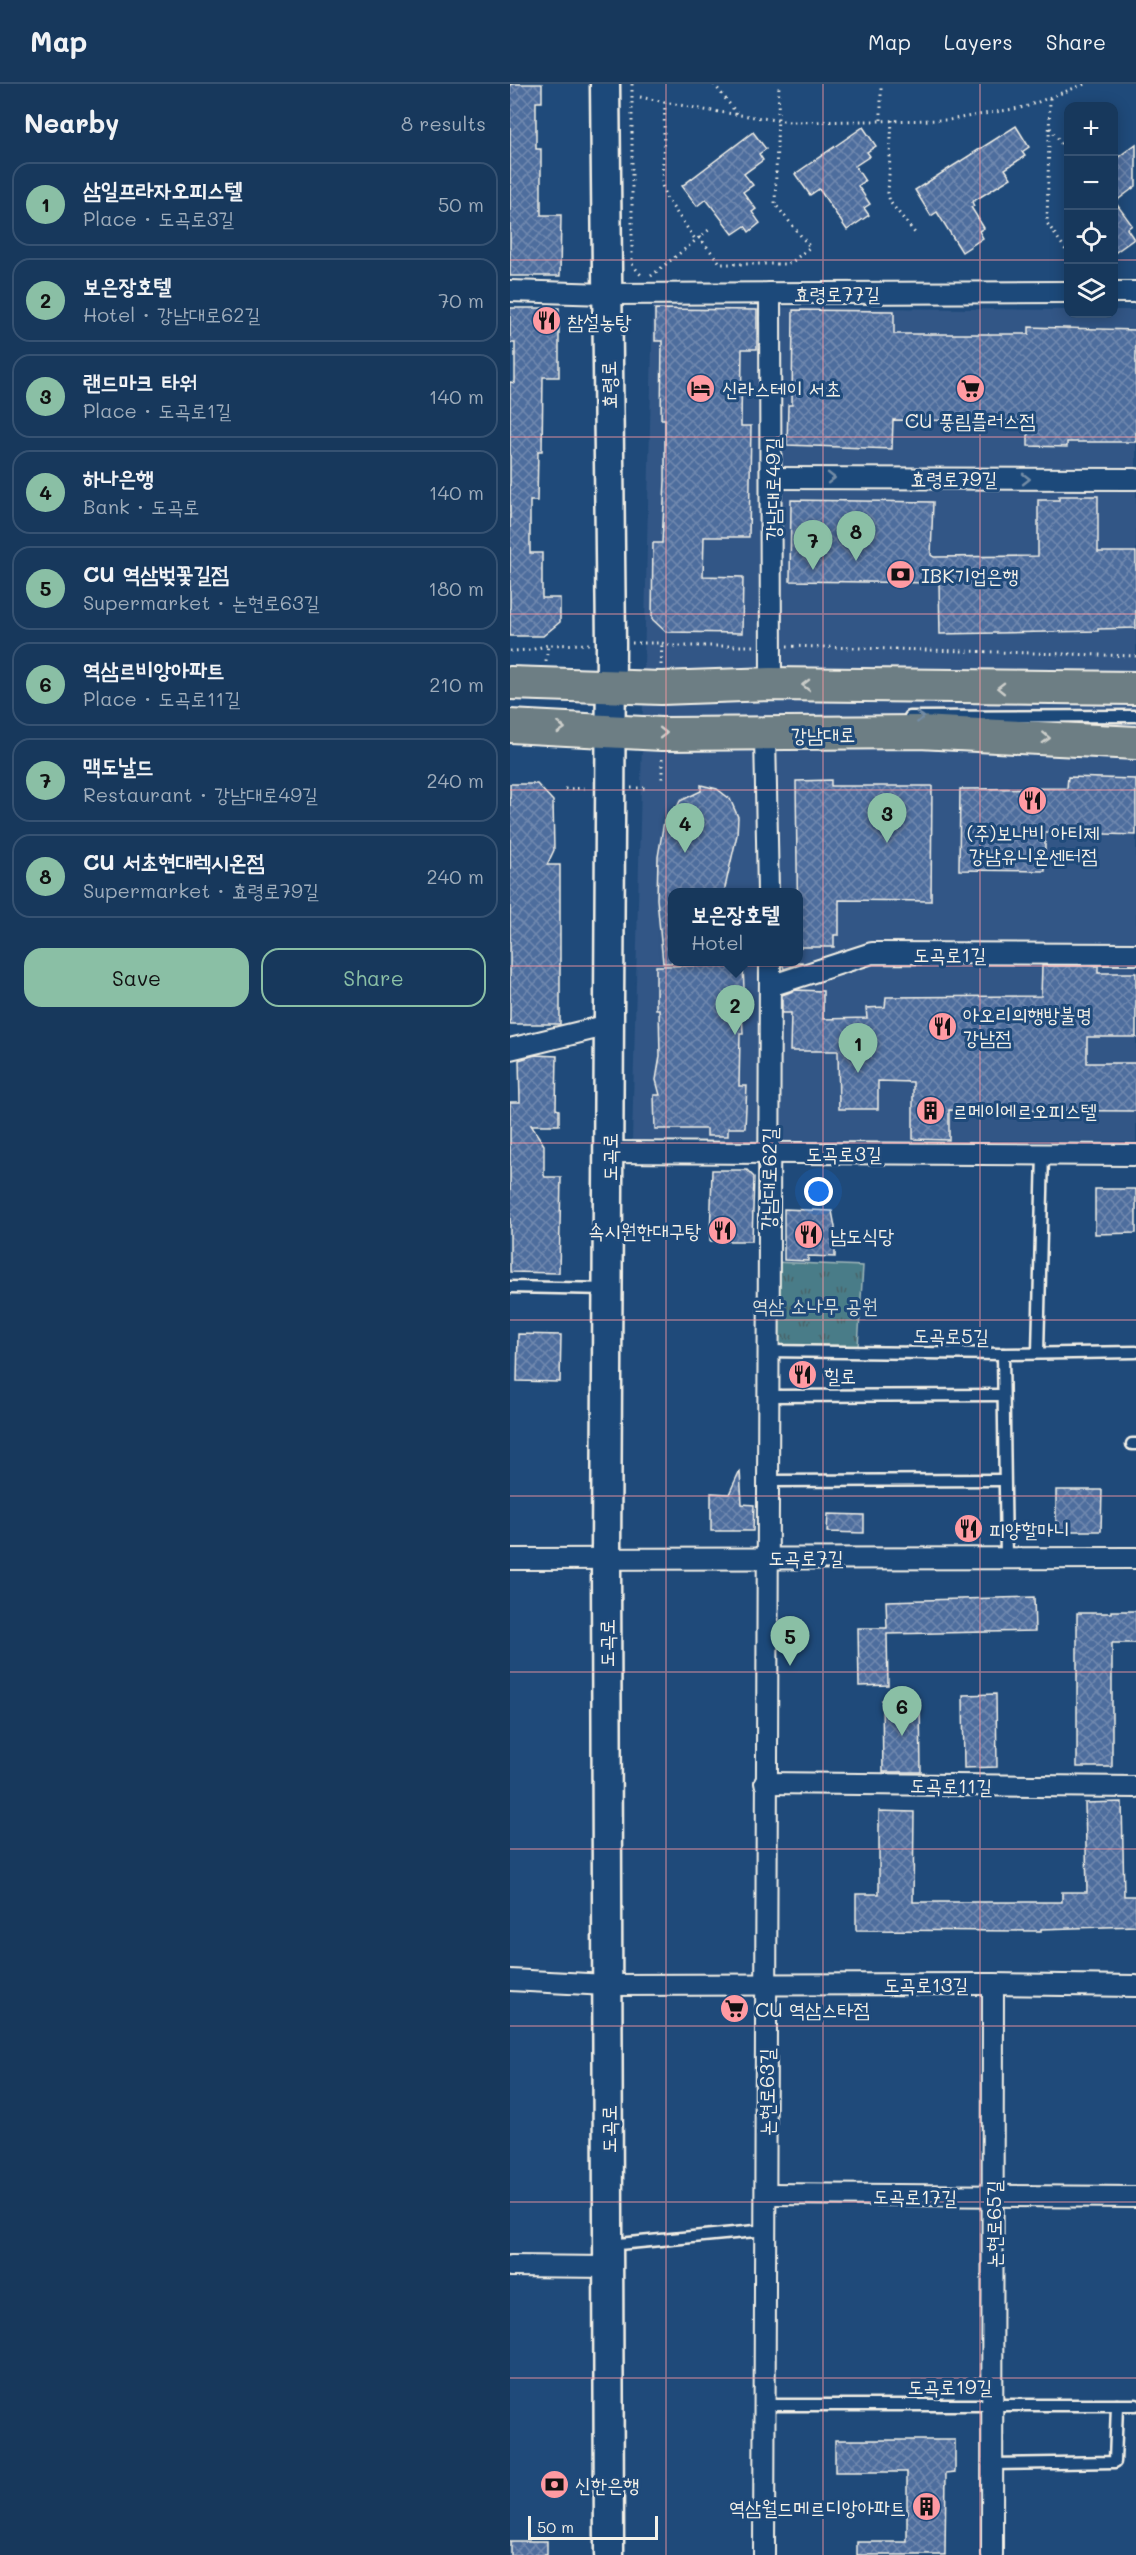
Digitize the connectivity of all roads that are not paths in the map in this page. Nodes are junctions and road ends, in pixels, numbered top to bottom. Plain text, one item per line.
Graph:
1 (605, 84) edge
2 (510, 291) edge
3 (1064, 292) edge
4 (1118, 292) edge
5 (1136, 292) edge
6 (770, 293) junction
7 (606, 294) junction
8 (772, 478) junction
9 (1136, 479) edge
10 (510, 683) edge
11 (771, 684) junction
12 (611, 686) junction
13 (1128, 694) edge
14 (1136, 716) edge
15 (895, 718) dead end
16 (871, 720) dead end
17 (510, 726) edge
18 (611, 731) junction
19 (715, 732) junction
20 (765, 735) junction
21 (1136, 743) edge
22 (768, 888) edge
23 (1136, 954) edge
24 (770, 966) edge
25 (770, 986) junction
26 (609, 1025) junction
27 (510, 1049) edge
28 (609, 1152) junction
29 (769, 1153) junction
30 (1043, 1153) junction
31 (1136, 1155) edge
32 (510, 1287) edge
33 (608, 1289) junction
34 (766, 1351) junction
35 (1038, 1352) junction
36 (1136, 1352) edge
37 (1003, 1354) junction
38 (1003, 1395) junction
39 (767, 1396) junction
40 (1005, 1480) junction
41 (767, 1481) junction
42 (766, 1557) junction
43 (606, 1558) junction
44 (1006, 1558) junction
45 (1136, 1558) edge
46 (510, 1559) edge
47 (765, 1783) junction
48 (1136, 1788) edge
49 (510, 1980) edge
50 (767, 1984) junction
51 (993, 1984) junction
52 (608, 1985) junction
53 (1136, 1986) edge
54 (766, 2194) junction
55 (993, 2197) junction
56 (1136, 2197) edge
57 (766, 2230) junction
58 (608, 2256) junction
59 (510, 2266) edge
60 (992, 2404) junction
61 (765, 2405) junction
62 (1117, 2405) junction
63 (1136, 2405) edge
64 (992, 2464) junction
65 (609, 2555) edge
66 (764, 2555) edge
67 (992, 2555) edge

1 - 7 main road, 효령로
2 - 7 street, 효령로77길
3 - 6 street, 효령로77길
4 - 5 street
6 - 7 street, 효령로77길
6 - 8 street, 강남대로49길
7 - 12 main road, 효령로
8 -> 9 street, 효령로79길
8 - 11 street, 강남대로49길
10 - 12 main road
11 - 12 main road
13 -> 11 main road
12 - 18 main road, 효령로
15 -> 14 lane
16 - 19 lane
17 -> 18 main road, 강남대로
18 -> 19 main road, 강남대로
18 - 26 main road, 도곡로
19 - 20 main road, 강남대로
20 -> 21 main road, 강남대로
20 - 22 street
23 - 25 street, 도곡로1길
24 - 25 street, 강남대로62길
25 - 29 street, 강남대로62길
26 - 27 street
26 - 28 main road, 도곡로
28 - 29 street, 도곡로3길
28 - 33 main road, 도곡로
29 - 30 street, 도곡로3길
29 - 34 street, 강남대로62길
30 - 31 street, 도곡로3길
30 - 35 lane
32 - 33 lane
33 - 43 main road, 도곡로
34 - 37 lane, 도곡로5길
34 - 39 street, 강남대로62길
35 - 36 lane, 도곡로5길
35 - 37 lane, 도곡로5길
37 - 38 lane
38 - 39 lane
38 - 40 lane
39 - 41 street, 강남대로62길
40 - 41 lane
40 - 44 lane
41 - 42 street, 강남대로62길
42 - 43 street, 도곡로7길
42 - 44 street, 도곡로7길
42 - 47 street, 논현로63길
43 - 46 street, 도곡로7길
43 - 52 main road, 도곡로
44 - 45 street, 도곡로7길
47 - 48 street, 도곡로11길
47 - 50 street, 논현로63길
49 - 52 street, 도곡로13길
50 - 51 street, 도곡로13길
50 - 52 street, 도곡로13길
50 - 54 street, 논현로63길
51 - 53 street, 도곡로13길
51 - 55 street, 논현로65길
52 - 58 main road, 도곡로
54 - 55 street, 도곡로17길
54 - 57 street, 논현로63길
55 - 56 street, 도곡로17길
55 - 60 street, 논현로65길
57 - 58 lane
57 - 61 street, 논현로63길
58 - 59 street
58 - 65 main road, 도곡로
60 - 61 lane, 도곡로19길
60 - 62 lane, 도곡로19길
60 - 64 street, 논현로65길
61 - 66 street, 논현로63길
62 - 63 lane, 도곡로19길
62 - 64 lane
64 - 67 street, 논현로65길

